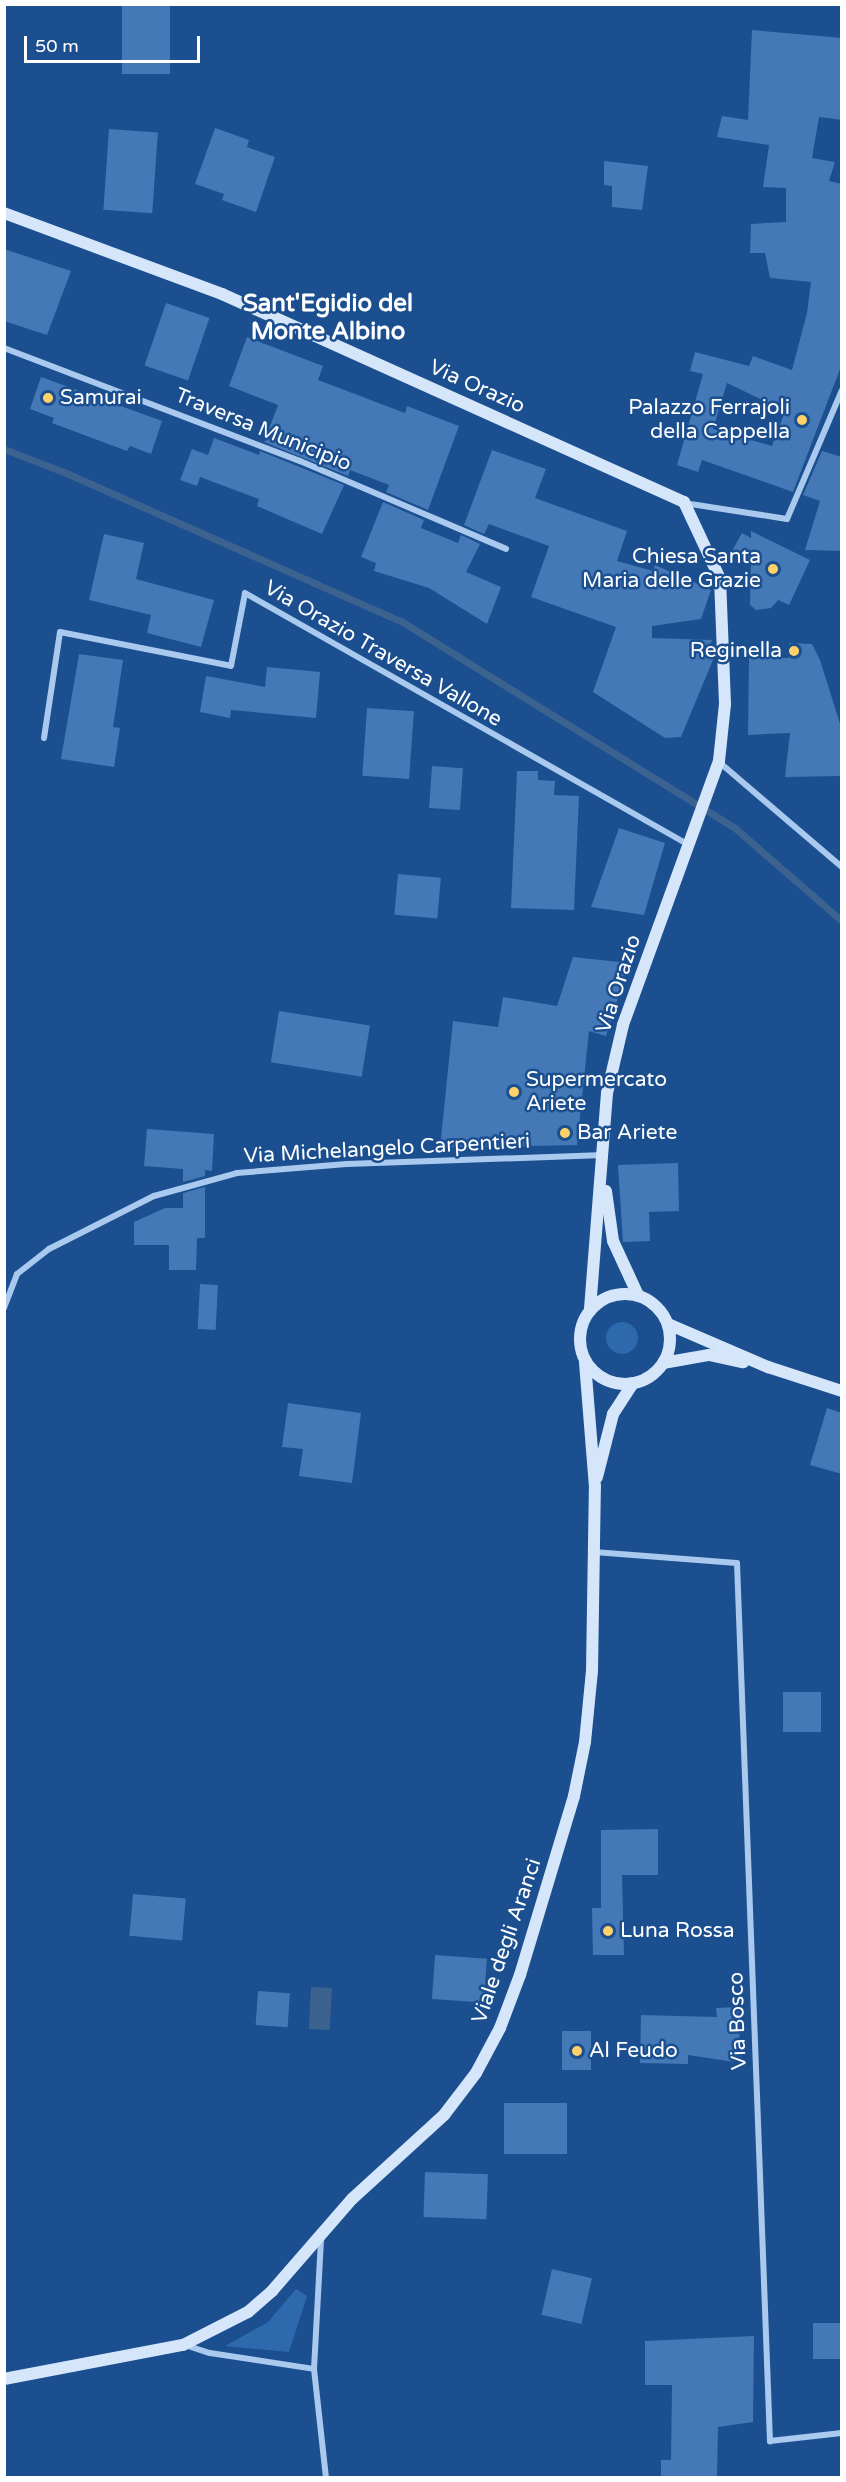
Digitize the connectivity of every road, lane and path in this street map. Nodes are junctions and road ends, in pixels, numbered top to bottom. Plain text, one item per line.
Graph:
1 (4, 213) edge
2 (4, 348) edge
3 (842, 390) edge
4 (684, 502) junction
5 (506, 549) dead end
6 (44, 738) dead end
7 (719, 761) junction
8 (689, 845) junction
9 (842, 867) edge
10 (604, 1155) junction
11 (603, 1172) junction
12 (638, 1295) junction
13 (4, 1308) edge
14 (590, 1308) junction
15 (668, 1324) junction
16 (585, 1362) junction
17 (663, 1363) junction
18 (768, 1367) junction
19 (633, 1383) junction
20 (842, 1391) edge
21 (595, 1487) junction
22 (593, 1551) junction
23 (322, 2231) junction
24 (183, 2345) junction
25 (314, 2369) junction
26 (4, 2379) edge
27 (842, 2433) edge
28 (326, 2478) edge

1 - 4 main road, Via Orazio
2 - 5 street, Traversa Municipio
3 - 4 street
4 - 7 main road
6 - 8 street, Via Orazio Traversa Vallone
7 - 8 main road, Via Orazio
7 - 9 street
8 - 10 main road, Via Orazio
10 - 11 main road, Via Orazio
10 - 13 street, Via Michelangelo Carpentieri
11 - 12 main road
11 - 14 main road
12 - 14 main road
12 - 15 main road
14 - 16 main road
15 - 17 main road
15 - 18 main road
16 - 19 main road
16 - 21 main road
17 - 18 main road
17 - 19 main road
18 - 20 main road
19 - 21 main road
21 - 22 main road, Viale degli Aranci
22 - 23 main road, Viale degli Aranci
22 - 27 street, Via Bosco
23 - 24 main road, Viale degli Aranci
23 - 25 street
24 - 25 street
24 - 26 main road, Viale degli Aranci
25 - 28 street

